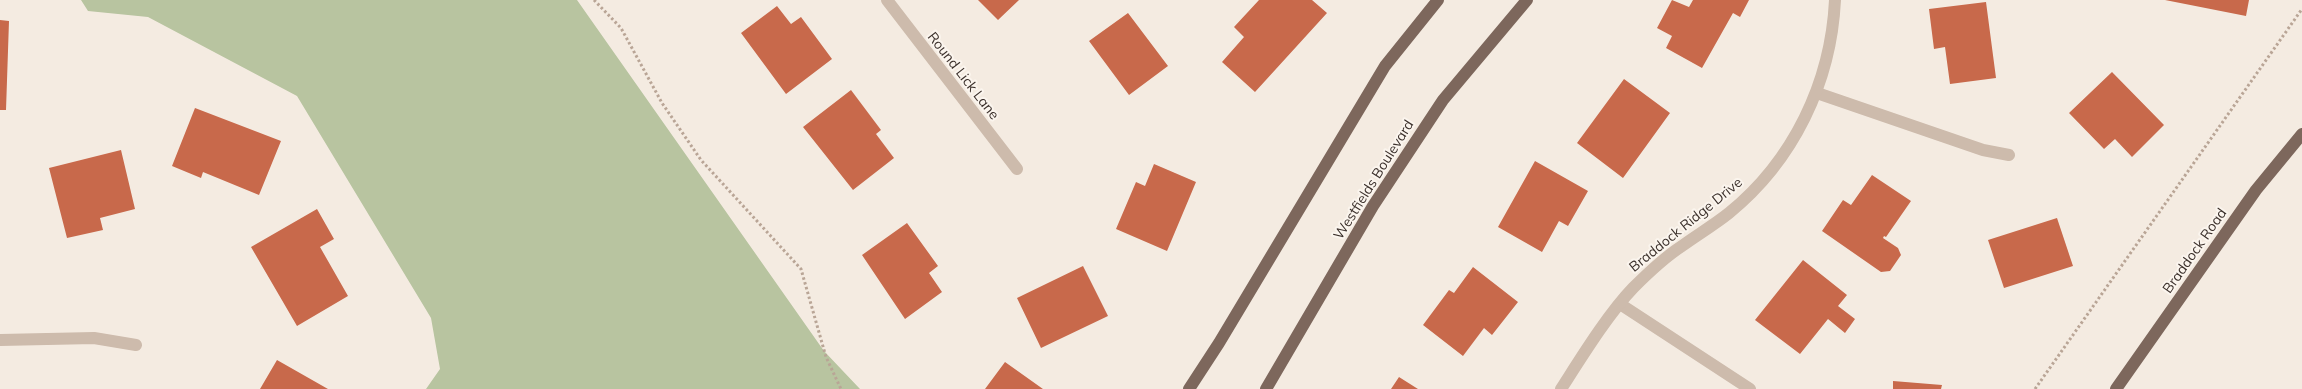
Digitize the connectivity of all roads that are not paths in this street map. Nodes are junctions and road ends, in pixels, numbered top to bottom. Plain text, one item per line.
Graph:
1 (887, 0) edge
2 (1438, 0) edge
3 (1527, 0) edge
4 (1834, 0) edge
5 (1817, 92) junction
6 (2302, 134) edge
7 (2009, 155) dead end
8 (1017, 169) dead end
9 (1620, 304) junction
10 (0, 340) edge
11 (136, 345) dead end
12 (1189, 389) edge
13 (1266, 389) edge
14 (1561, 389) edge
15 (1750, 389) edge
16 (2116, 389) edge

1 - 8 street, Round Lick Lane
2 - 12 main road
3 - 13 main road, Westfields Boulevard
4 - 5 street, Braddock Ridge Drive
5 - 7 street
5 - 9 street, Braddock Ridge Drive
6 - 16 main road, Braddock Road
9 - 14 street, Braddock Ridge Drive
9 - 15 street
10 - 11 street

